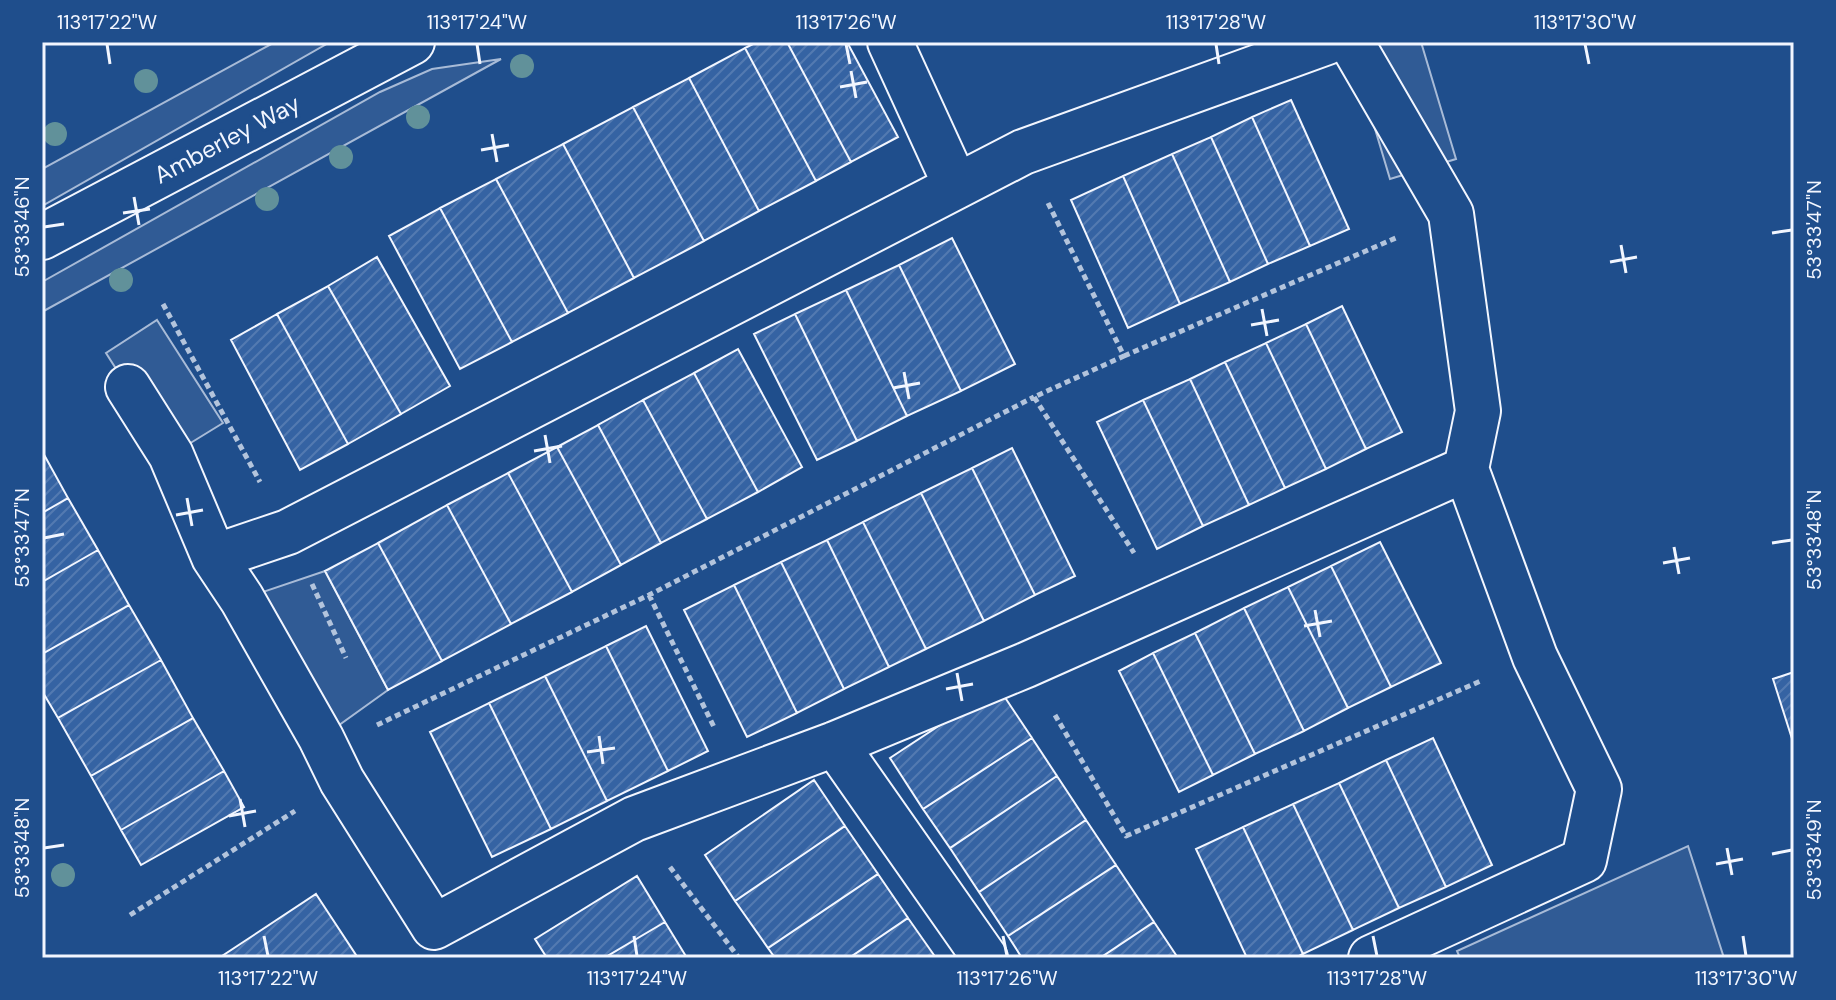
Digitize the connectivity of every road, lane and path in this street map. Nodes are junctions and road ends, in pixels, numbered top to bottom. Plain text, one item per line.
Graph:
1 (412, 42) edge
2 (890, 42) edge
3 (1327, 42) edge
4 (1351, 42) edge
5 (1023, 152) junction
6 (956, 186) junction
7 (1451, 214) junction
8 (42, 237) edge
9 (163, 304) dead end
10 (1124, 356) junction
11 (128, 387) dead end
12 (1034, 397) junction
13 (1466, 469) junction
14 (288, 532) junction
15 (214, 557) junction
16 (649, 595) junction
17 (1165, 602) junction
18 (1535, 657) junction
19 (1026, 665) junction
20 (352, 670) dead end
21 (371, 712) dead end
22 (835, 744) junction
23 (741, 780) junction
24 (342, 781) junction
25 (634, 819) junction
26 (130, 915) dead end
27 (444, 942) edge
28 (739, 958) edge
29 (985, 958) edge
30 (1371, 958) edge

1 - 8 street, Amberley Way
2 - 6 street
3 - 5 street
4 - 7 street
5 - 6 street
5 - 10 path
6 - 14 street
7 - 10 path
7 - 13 street
9 - 14 path
10 - 12 path
11 - 15 street
12 - 16 path
12 - 17 path
13 - 17 street
13 - 18 street
14 - 15 street
14 - 20 path
15 - 24 street
16 - 21 path
16 - 23 path
17 - 19 street
18 - 19 path
18 - 30 street
19 - 22 street
22 - 23 street
22 - 29 street
23 - 25 street
24 - 26 path
24 - 27 street
25 - 27 street
25 - 28 path

